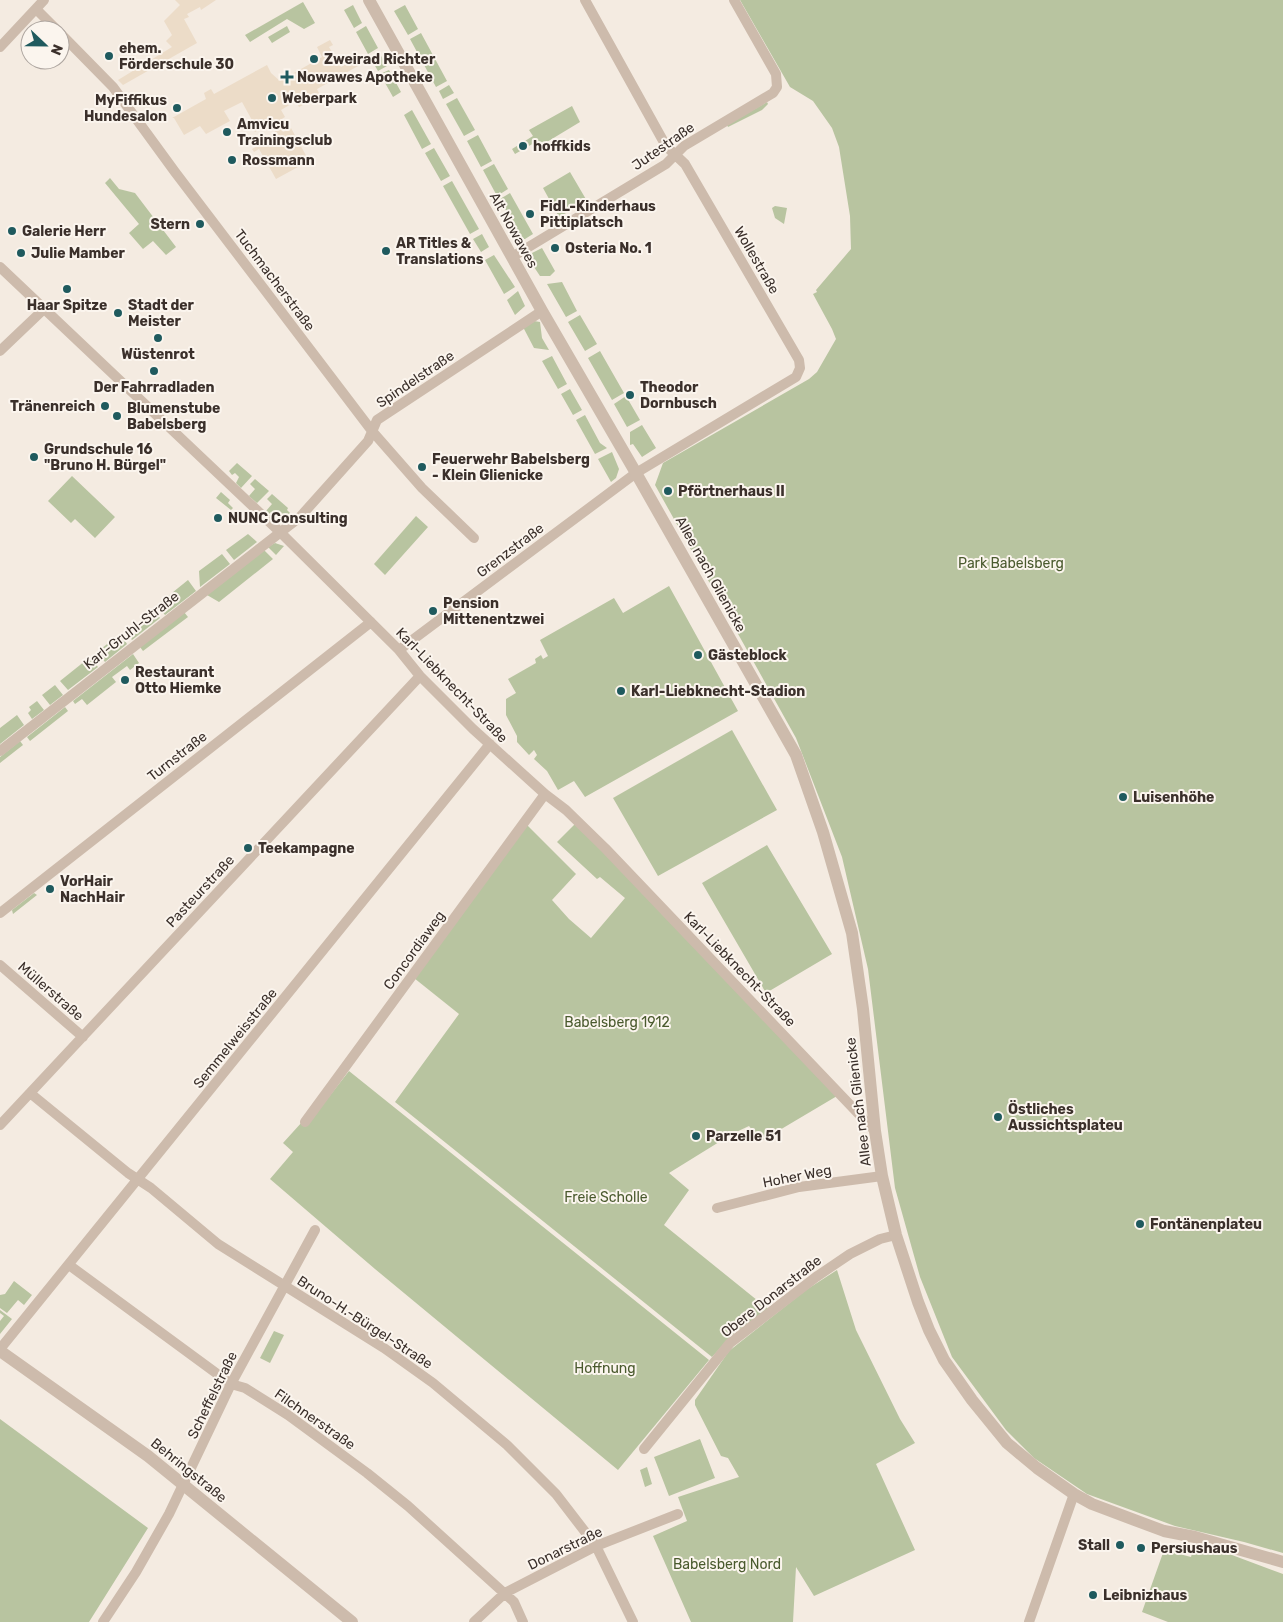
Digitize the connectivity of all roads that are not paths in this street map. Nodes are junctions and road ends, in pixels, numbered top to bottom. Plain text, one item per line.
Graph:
1 (44, 0) edge
2 (368, 0) edge
3 (585, 0) edge
4 (734, 0) edge
5 (36, 9) junction
6 (47, 20) edge
7 (70, 43) edge
8 (0, 47) edge
9 (675, 155) junction
10 (512, 258) junction
11 (0, 267) edge
12 (44, 308) junction
13 (542, 311) junction
14 (0, 351) edge
15 (372, 431) junction
16 (636, 473) junction
17 (280, 532) junction
18 (474, 538) dead end
19 (371, 622) junction
20 (399, 650) junction
21 (420, 676) junction
22 (490, 744) junction
23 (0, 751) edge
24 (544, 794) junction
25 (0, 912) edge
26 (0, 965) edge
27 (83, 1037) junction
28 (30, 1094) junction
29 (305, 1122) dead end
30 (0, 1125) edge
31 (875, 1131) junction
32 (882, 1176) junction
33 (138, 1180) junction
34 (717, 1208) dead end
35 (315, 1230) dead end
36 (896, 1235) junction
37 (69, 1265) junction
38 (284, 1286) junction
39 (0, 1350) edge
40 (231, 1384) junction
41 (644, 1449) dead end
42 (184, 1484) junction
43 (1074, 1494) junction
44 (678, 1514) dead end
45 (596, 1546) junction
46 (1283, 1562) edge
47 (505, 1593) junction
48 (103, 1622) edge
49 (352, 1622) edge
50 (474, 1622) edge
51 (523, 1622) edge
52 (633, 1622) edge
53 (1029, 1622) edge

1 - 5 street
2 - 10 street, Alt Nowawes
3 - 9 street, Wollestraße
4 - 9 street, Jutestraße
5 - 6 street
5 - 8 street
7 - 15 street, Tuchmacherstraße
9 - 10 street, Jutestraße
9 - 16 street, Wollestraße
10 - 13 street, Alt Nowawes
11 - 12 street, Karl-Liebknecht-Straße
12 - 14 street
12 - 17 street, Karl-Liebknecht-Straße
13 - 15 street, Spindelstraße
13 - 16 street, Alt Nowawes
15 - 17 street, Spindelstraße
15 - 18 street, Tuchmacherstraße
16 - 20 street, Grenzstraße
16 - 31 street, Allee nach Glienicke
17 - 19 street, Karl-Liebknecht-Straße
17 - 23 street, Karl-Gruhl-Straße
19 - 20 street, Karl-Liebknecht-Straße
19 - 25 street, Turnstraße
20 - 21 street, Karl-Liebknecht-Straße
21 - 22 street, Karl-Liebknecht-Straße
21 - 27 street, Pasteurstraße
22 - 24 street, Karl-Liebknecht-Straße
22 - 33 street, Semmelweisstraße
24 - 29 street, Concordiaweg
24 - 31 street, Karl-Liebknecht-Straße
26 - 27 street, Müllerstraße
27 - 28 street, Pasteurstraße
28 - 30 street, Pasteurstraße
28 - 33 street, Bruno-H.-Bürgel-Straße
31 - 32 street, Allee nach Glienicke
32 - 34 street, Hoher Weg
32 - 36 street, Allee nach Glienicke
33 - 37 street, Semmelweisstraße
33 - 38 street, Bruno-H.-Bürgel-Straße
35 - 38 street, Scheffelstraße
36 - 41 street, Obere Donarstraße
36 - 43 street, Allee nach Glienicke
37 - 39 street, Semmelweisstraße
37 - 40 street, Filchnerstraße
38 - 40 street, Scheffelstraße
38 - 45 street, Bruno-H.-Bürgel-Straße
39 - 42 street, Behringstraße
40 - 42 street, Scheffelstraße
40 - 47 street, Filchnerstraße
42 - 48 street, Scheffelstraße
42 - 49 street, Behringstraße
43 - 46 street, Allee nach Glienicke
43 - 53 street
44 - 45 street, Donarstraße
45 - 47 street, Donarstraße
45 - 52 street, Bruno-H.-Bürgel-Straße
47 - 50 street, Donarstraße
47 - 51 street, Filchnerstraße

